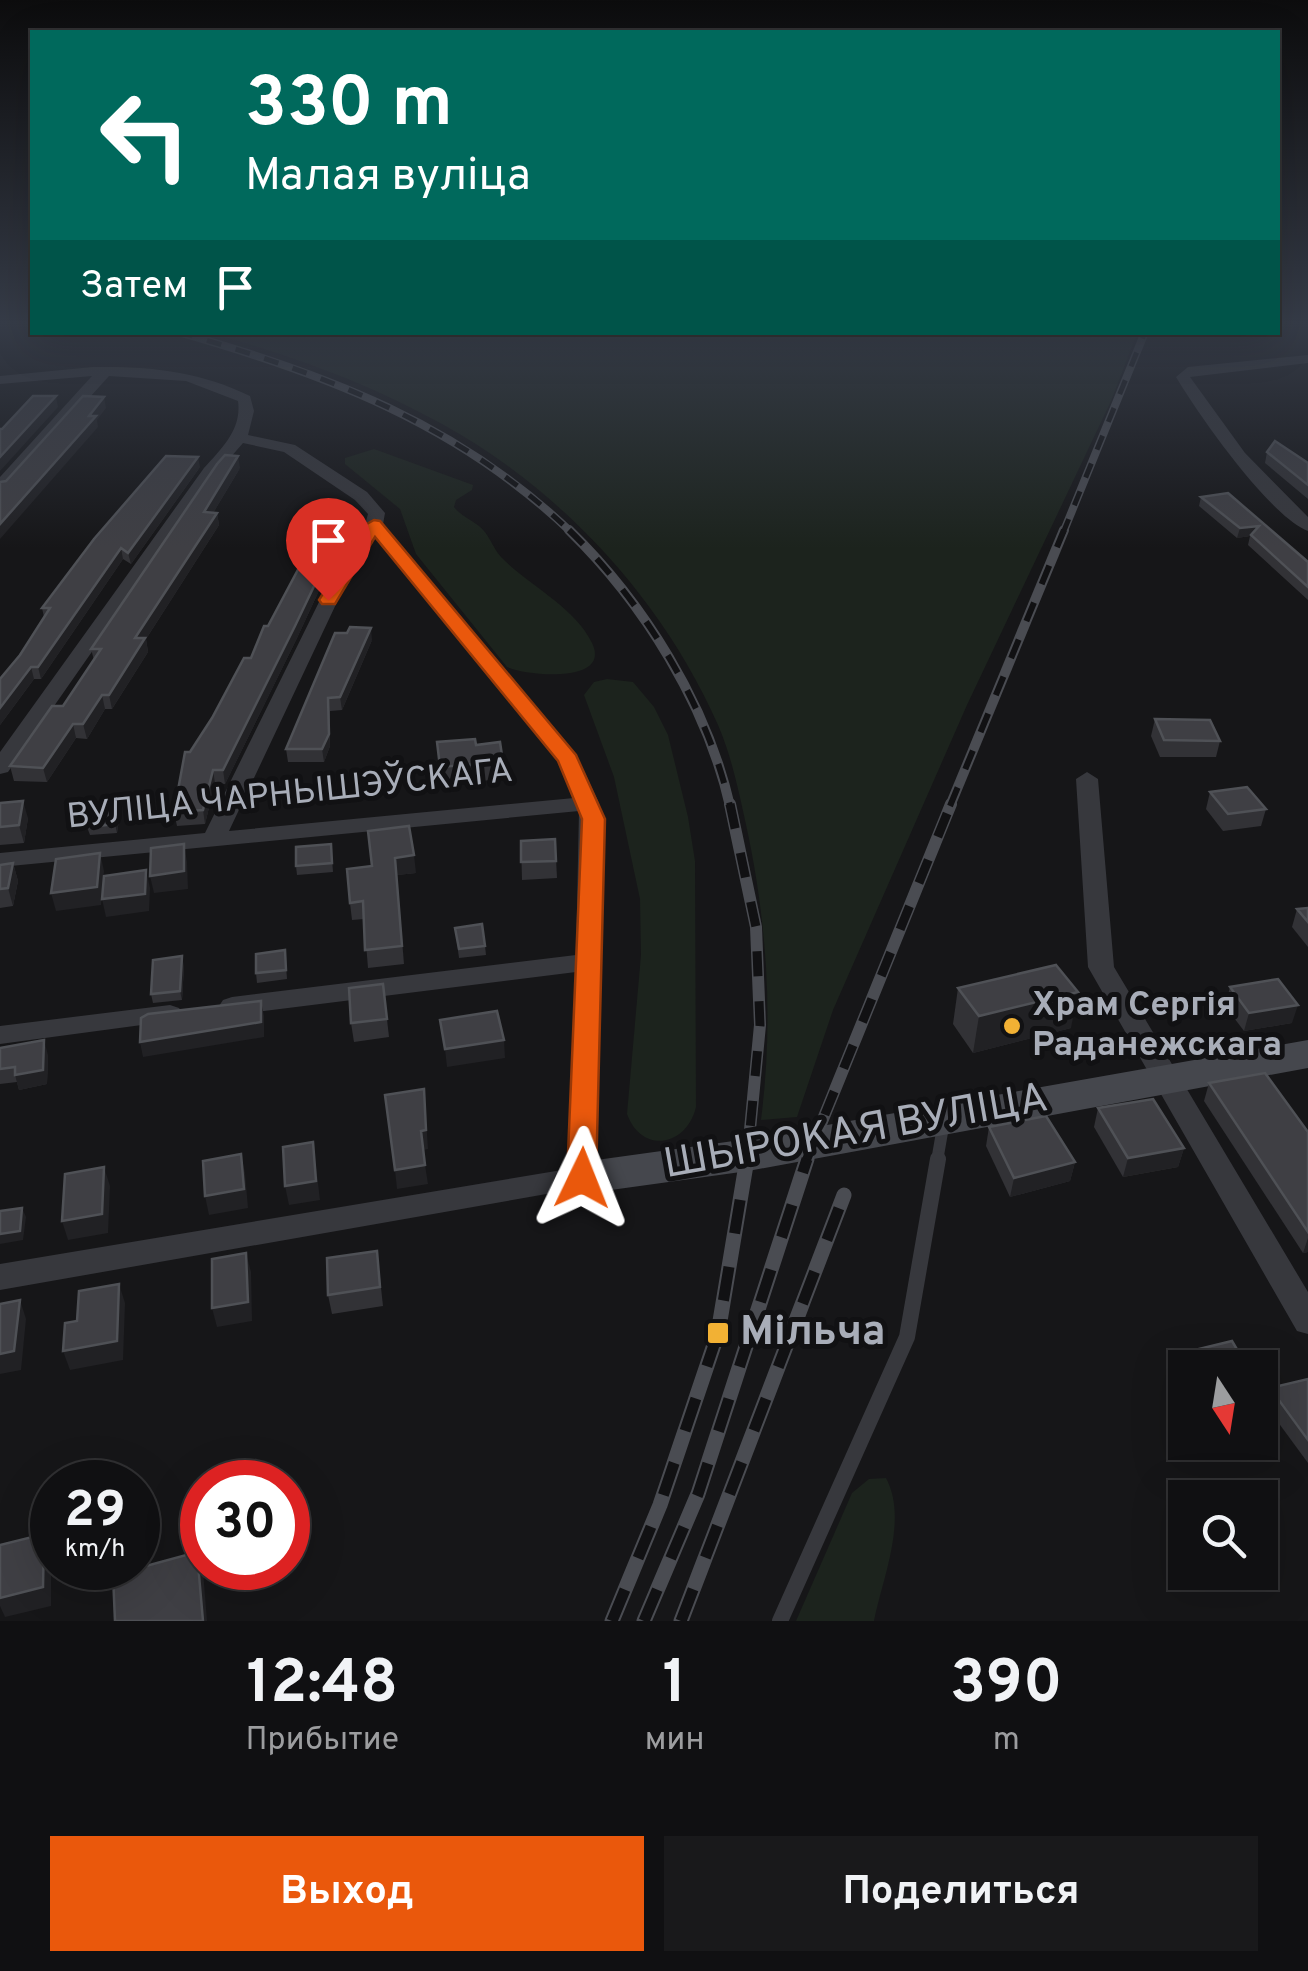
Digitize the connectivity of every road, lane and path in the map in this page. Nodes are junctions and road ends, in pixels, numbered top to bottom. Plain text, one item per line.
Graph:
1 (82, 397) edge
2 (241, 397) edge
3 (1194, 397) edge
4 (239, 438) junction
5 (0, 487) edge
6 (374, 525) junction
7 (1308, 526) edge
8 (0, 766) edge
9 (1087, 779) dead end
10 (588, 803) junction
11 (215, 838) junction
12 (0, 860) edge
13 (590, 962) junction
14 (0, 1035) edge
15 (1308, 1054) edge
16 (1164, 1078) junction
17 (944, 1121) junction
18 (582, 1178) junction
19 (0, 1277) edge
20 (1308, 1321) edge
21 (780, 1621) edge

1 - 5 street
2 - 4 street
3 - 7 street
4 - 6 street
4 - 8 street
6 - 10 street
6 - 11 street
9 - 16 street
10 - 11 street, ВУЛІЦА ЧАРНЫШЭЎСКАГА
10 - 13 street
11 - 12 street, ВУЛІЦА ЧАРНЫШЭЎСКАГА
13 - 14 street
13 - 18 street
15 - 16 street, ШЫРОКАЯ ВУЛІЦА
16 - 17 street, ШЫРОКАЯ ВУЛІЦА
16 - 20 street
17 - 18 street, ШЫРОКАЯ ВУЛІЦА
17 - 21 lane
18 - 19 street

